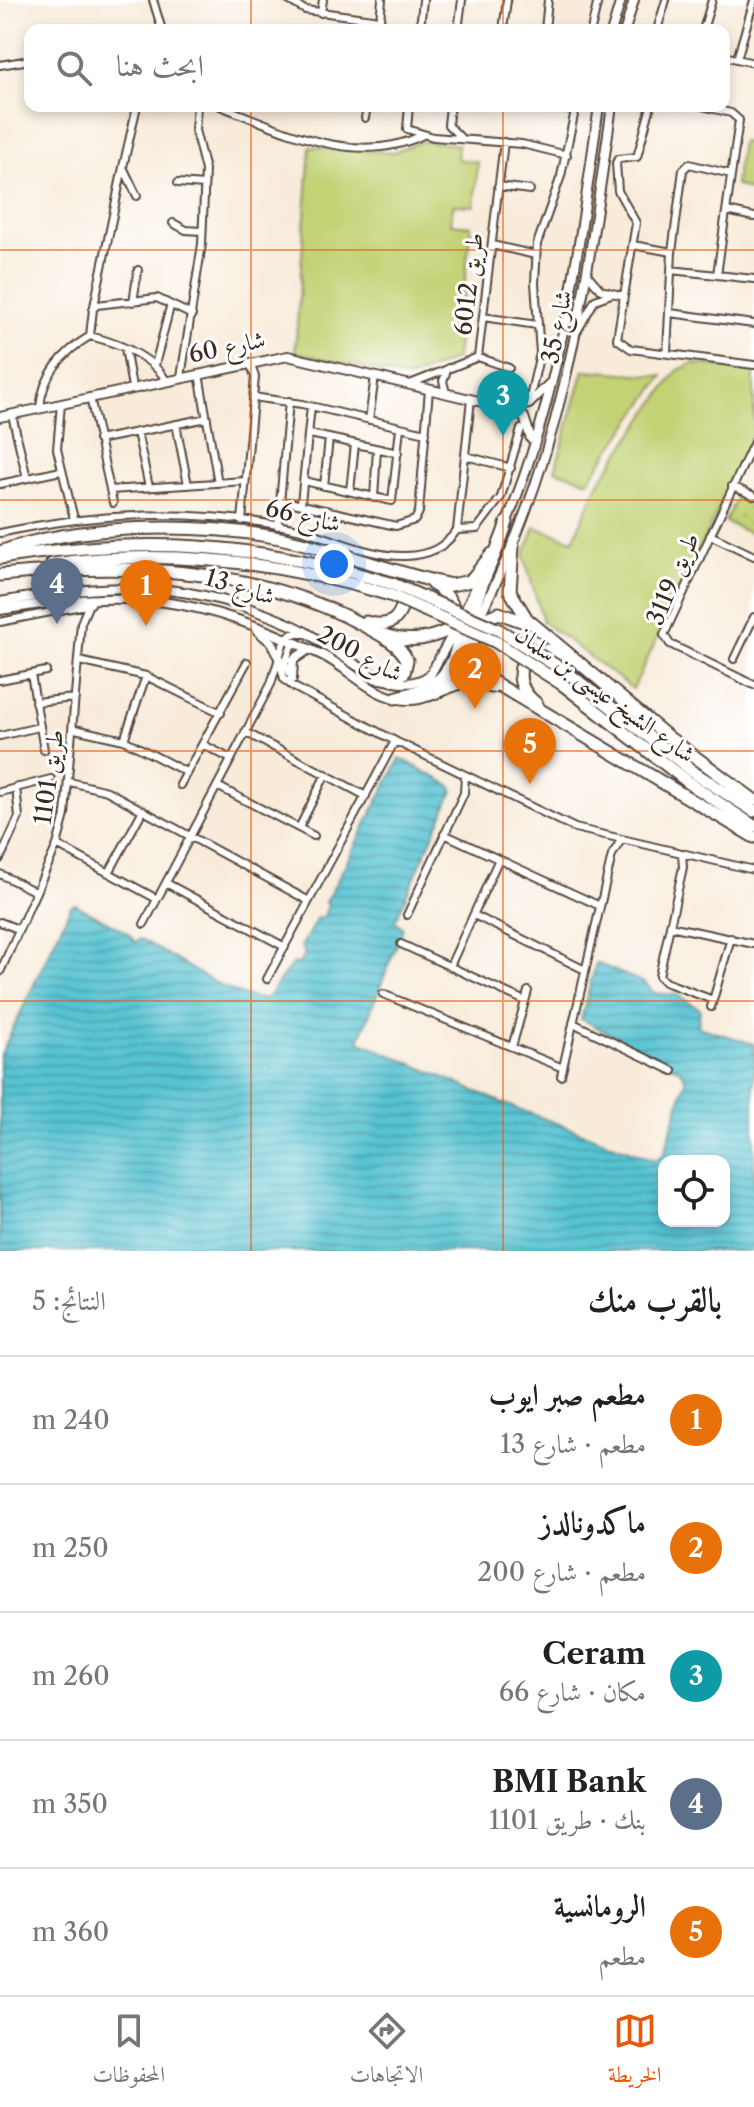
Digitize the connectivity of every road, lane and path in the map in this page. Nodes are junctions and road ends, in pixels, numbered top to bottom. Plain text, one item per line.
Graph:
1 (153, 0) edge
2 (288, 0) edge
3 (323, 0) edge
4 (382, 0) edge
5 (423, 0) edge
6 (462, 0) edge
7 (507, 0) edge
8 (548, 0) edge
9 (596, 0) edge
10 (621, 0) edge
11 (634, 0) edge
12 (666, 0) edge
13 (712, 0) edge
14 (754, 0) edge
15 (321, 13) junction
16 (380, 20) junction
17 (160, 24) edge
18 (380, 24) edge
19 (420, 24) edge
20 (458, 24) edge
21 (504, 24) edge
22 (546, 24) edge
23 (591, 24) edge
24 (614, 24) edge
25 (627, 24) edge
26 (659, 24) edge
27 (705, 24) edge
28 (730, 57) edge
29 (737, 59) junction
30 (24, 61) edge
31 (754, 63) edge
32 (0, 65) edge
33 (136, 112) edge
34 (196, 112) edge
35 (235, 112) edge
36 (366, 112) edge
37 (408, 112) edge
38 (449, 112) edge
39 (575, 112) edge
40 (598, 112) edge
41 (611, 112) edge
42 (649, 112) edge
43 (721, 112) edge
44 (365, 118) dead end
45 (423, 135) junction
46 (460, 138) junction
47 (504, 142) junction
48 (567, 155) junction
49 (123, 167) junction
50 (731, 174) junction
51 (178, 183) dead end
52 (204, 185) junction
53 (498, 186) junction
54 (530, 190) dead end
55 (137, 196) dead end
56 (727, 211) junction
57 (754, 217) edge
58 (173, 223) dead end
59 (202, 231) junction
60 (492, 245) junction
61 (633, 245) junction
62 (672, 252) junction
63 (536, 255) junction
64 (138, 270) dead end
65 (671, 270) junction
66 (587, 274) junction
67 (717, 275) junction
68 (754, 279) edge
69 (611, 294) junction
70 (624, 296) junction
71 (133, 302) junction
72 (94, 306) junction
73 (170, 307) junction
74 (670, 313) junction
75 (192, 315) junction
76 (483, 317) junction
77 (754, 324) edge
78 (537, 325) junction
79 (578, 330) junction
80 (90, 336) junction
81 (125, 348) junction
82 (667, 352) junction
83 (478, 357) junction
84 (250, 362) junction
85 (155, 365) junction
86 (754, 365) edge
87 (448, 368) junction
88 (509, 368) dead end
89 (199, 374) junction
90 (375, 376) junction
91 (181, 377) junction
92 (553, 378) junction
93 (166, 380) junction
94 (410, 384) junction
95 (132, 387) junction
96 (429, 389) junction
97 (446, 393) junction
98 (90, 397) junction
99 (253, 397) junction
100 (530, 397) dead end
101 (471, 399) junction
102 (289, 401) junction
103 (61, 404) junction
104 (311, 406) junction
105 (40, 408) junction
106 (508, 408) junction
107 (12, 415) junction
108 (0, 417) edge
109 (207, 418) junction
110 (369, 420) junction
111 (176, 424) junction
112 (400, 428) junction
113 (521, 429) dead end
114 (137, 432) junction
115 (426, 433) junction
116 (310, 434) junction
117 (329, 438) junction
118 (98, 440) junction
119 (754, 442) edge
120 (355, 444) junction
121 (377, 449) junction
122 (531, 450) junction
123 (398, 453) junction
124 (466, 456) junction
125 (511, 468) junction
126 (61, 471) junction
127 (27, 478) junction
128 (245, 481) junction
129 (304, 481) junction
130 (218, 483) junction
131 (0, 484) edge
132 (188, 485) junction
133 (324, 486) junction
134 (732, 486) junction
135 (149, 487) junction
136 (110, 490) junction
137 (350, 491) junction
138 (754, 496) edge
139 (374, 498) junction
140 (280, 500) junction
141 (113, 503) dead end
142 (301, 503) junction
143 (74, 519) junction
144 (242, 521) junction
145 (507, 522) junction
146 (278, 526) junction
147 (457, 530) junction
148 (0, 533) edge
149 (710, 535) junction
150 (513, 546) junction
151 (492, 554) junction
152 (0, 555) edge
153 (754, 556) edge
154 (360, 559) junction
155 (403, 573) junction
156 (0, 574) edge
157 (392, 590) junction
158 (119, 596) junction
159 (0, 602) edge
160 (486, 602) joint
161 (89, 604) junction
162 (195, 606) junction
163 (69, 608) junction
164 (0, 610) edge
165 (347, 617) junction
166 (754, 617) edge
167 (280, 620) junction
168 (0, 622) edge
169 (81, 623) junction
170 (465, 628) junction
171 (372, 630) junction
172 (542, 631) junction
173 (290, 638) junction
174 (322, 641) junction
175 (309, 649) junction
176 (279, 658) junction
177 (734, 659) dead end
178 (79, 661) junction
179 (247, 662) dead end
180 (46, 671) dead end
181 (31, 674) junction
182 (146, 676) junction
183 (596, 676) junction
184 (376, 677) junction
185 (565, 678) junction
186 (292, 679) junction
187 (0, 680) edge
188 (754, 685) edge
189 (305, 693) junction
190 (508, 694) junction
191 (429, 695) junction
192 (75, 698) junction
193 (395, 698) junction
194 (35, 702) junction
195 (221, 713) junction
196 (553, 717) junction
197 (39, 727) junction
198 (75, 729) junction
199 (245, 732) junction
200 (0, 736) edge
201 (124, 740) junction
202 (395, 741) junction
203 (204, 745) junction
204 (44, 750) dead end
205 (231, 759) junction
206 (186, 772) junction
207 (326, 774) junction
208 (465, 775) junction
209 (51, 779) dead end
210 (475, 780) junction
211 (70, 782) junction
212 (180, 785) dead end
213 (217, 786) junction
214 (16, 787) junction
215 (0, 792) edge
216 (464, 793) junction
217 (366, 796) junction
218 (754, 800) edge
219 (143, 810) junction
220 (754, 811) edge
221 (754, 826) edge
222 (299, 828) junction
223 (444, 834) junction
224 (191, 836) junction
225 (314, 836) dead end
226 (609, 837) junction
227 (754, 837) edge
228 (621, 840) junction
229 (57, 845) junction
230 (682, 853) junction
231 (612, 855) junction
232 (691, 856) junction
233 (0, 859) edge
234 (498, 861) junction
235 (683, 867) junction
236 (754, 870) edge
237 (110, 871) junction
238 (0, 874) edge
239 (166, 883) junction
240 (36, 892) junction
241 (157, 899) junction
242 (309, 901) junction
243 (600, 906) junction
244 (407, 915) dead end
245 (474, 915) junction
246 (0, 922) edge
247 (144, 924) dead end
248 (670, 926) junction
249 (18, 929) junction
250 (731, 938) junction
251 (401, 944) dead end
252 (754, 944) edge
253 (285, 947) junction
254 (450, 966) junction
255 (585, 970) junction
256 (0, 972) edge
257 (267, 979) dead end
258 (528, 991) dead end
259 (383, 994) dead end
260 (525, 1001) junction
261 (573, 1023) junction
262 (512, 1047) junction
263 (673, 1071) dead end

1 - 17 street
2 - 15 street
3 - 15 street
4 - 16 street
5 - 19 street
6 - 20 street
7 - 21 street
8 - 22 street
9 - 23 street
10 - 24 street
11 - 25 street
12 - 26 street
13 - 27 street
14 - 29 street
15 - 16 street
16 - 18 street
28 - 29 street
29 - 31 street
30 - 32 street
33 - 49 street
34 - 52 street
35 - 45 street
36 - 44 street
37 - 45 street
38 - 46 street
39 - 48 street
40 - 92 street, شارع 35
41 - 66 street, شارع 35
42 - 61 street
43 - 50 street
45 - 46 street
46 - 47 street
47 - 48 street
47 - 53 street, طريق 6012
48 - 63 street
49 - 55 street
49 - 72 street
50 - 56 street
50 - 62 street
51 - 52 street
52 - 59 street
53 - 54 street
53 - 60 street, طريق 6012
56 - 57 street
56 - 67 street
58 - 59 street
59 - 75 street
60 - 63 street
60 - 76 street, طريق 6012
61 - 62 street
61 - 70 street
62 - 65 street
63 - 78 street
64 - 71 street
65 - 67 street
65 - 74 street
66 - 69 street
66 - 79 street, شارع 35
67 - 68 street
69 - 70 street
69 - 79 street
70 - 82 street
71 - 72 street
71 - 73 street
72 - 80 street
73 - 75 street
73 - 85 street
74 - 77 street
74 - 82 street
75 - 91 street
76 - 78 street
76 - 83 street, طريق 6012
78 - 100 street
79 - 150 street, شارع 35
80 - 81 street
80 - 105 street
81 - 85 street
81 - 95 street
82 - 86 street
83 - 87 street, طريق 6012
83 - 88 street
84 - 89 street, شارع 60
84 - 90 street, شارع 60
84 - 99 street
85 - 93 street
87 - 94 street, طريق 6012
87 - 97 street
89 - 91 street, شارع 60
89 - 109 street
90 - 94 street, شارع 60
90 - 110 street
91 - 93 street, شارع 60
92 - 106 street
92 - 122 street, شارع 35
93 - 95 street, شارع 60
94 - 96 street, شارع 60
95 - 98 street, شارع 60
96 - 97 street, شارع 60
96 - 115 street
97 - 101 street, شارع 60
98 - 103 street, شارع 60
98 - 118 street
99 - 102 street
99 - 128 street
101 - 106 street, شارع 60
101 - 124 street
102 - 104 street
102 - 140 street
103 - 105 street, شارع 60
103 - 126 street
104 - 110 street
104 - 116 street
105 - 107 street, شارع 60
106 - 122 street
107 - 108 street, شارع 60
107 - 127 street
109 - 111 street
109 - 130 street
110 - 112 street
111 - 114 street
111 - 132 street
112 - 115 street
112 - 123 street
113 - 125 street, شارع 66
114 - 118 street
114 - 135 street
115 - 142 street
116 - 117 street
116 - 129 street
117 - 120 street
117 - 133 street
118 - 136 street
119 - 134 street, طريق 3119
120 - 121 street
120 - 137 street
121 - 123 street
121 - 139 street
122 - 145 street, شارع 35
123 - 139 street
124 - 125 street
124 - 147 street
125 - 147 street, شارع 66
126 - 127 street
126 - 143 street
127 - 131 street
128 - 130 street
128 - 144 street
129 - 133 street
129 - 142 street
130 - 132 street
132 - 135 street
133 - 137 street
134 - 138 street
134 - 149 street, طريق 3119
135 - 136 street
136 - 141 street
137 - 139 street
140 - 142 street
140 - 146 street
143 - 144 street, شارع 66
143 - 148 street, شارع 66
144 - 146 street, شارع 66
145 - 151 street, شارع 35
145 - 170 highway
146 - 147 street, شارع 66
149 - 153 street
149 - 188 street, طريق 3119
150 - 160 street, شارع 35
150 - 172 highway
151 - 155 highway
151 - 170 street, شارع 35
152 - 154 highway
152 - 157 highway, شارع الشيخ عيسى بن سلمان
154 - 155 highway
154 - 165 highway
155 - 170 highway
156 - 157 highway, شارع الشيخ عيسى بن سلمان
156 - 165 highway
157 - 185 highway, شارع الشيخ عيسى بن سلمان, bridge
158 - 161 street
158 - 162 street, شارع 13
158 - 164 street, شارع 13
159 - 167 street, شارع 13
160 - 170 highway
161 - 163 street
161 - 169 street, طريق 1101
162 - 173 street, شارع 13
162 - 176 street
163 - 168 street
163 - 169 street
165 - 171 highway
166 - 177 street
167 - 173 street, شارع 200
167 - 174 street, شارع 13
169 - 178 street, طريق 1101
170 - 171 highway
170 - 172 highway
170 - 184 street, شارع 200
170 - 190 highway
170 - 191 street, شارع 200
170 - 193 highway
171 - 184 highway
172 - 183 highway
173 - 174 street, شارع 200
173 - 175 street, شارع 200
173 - 176 street, شارع 200
173 - 186 street, شارع 200
174 - 184 street, شارع 200
175 - 186 street
175 - 193 street, شارع 200
176 - 189 street
176 - 199 street, شارع 200
178 - 182 street
178 - 192 street, طريق 1101
179 - 195 street
180 - 181 street
181 - 187 street
181 - 194 street
182 - 195 street
182 - 201 street
183 - 196 highway
183 - 218 highway
185 - 220 highway, شارع الشيخ عيسى بن سلمان
185 - 221 highway, شارع الشيخ عيسى بن سلمان
186 - 189 street
189 - 202 street
190 - 191 highway
190 - 196 highway
191 - 193 street, شارع 200
192 - 194 street
192 - 198 street, طريق 1101
194 - 197 street
195 - 203 street
196 - 227 highway
197 - 200 street
197 - 204 street
198 - 201 street
198 - 211 street, طريق 1101
199 - 205 street, شارع 200
199 - 207 street
201 - 206 street
202 - 208 street
202 - 217 street
203 - 205 street
203 - 206 street
205 - 213 street, شارع 200
206 - 212 street
207 - 217 street
207 - 222 street
208 - 210 street
208 - 216 street
209 - 214 street
210 - 216 street
210 - 226 street
211 - 219 street
211 - 229 street, طريق 1101
213 - 222 street
213 - 224 street, شارع 200
214 - 215 street
214 - 233 street
216 - 223 street
217 - 242 street
219 - 224 street
219 - 237 street
222 - 225 street
223 - 234 street
223 - 244 street
224 - 239 street, شارع 200
224 - 242 street
226 - 228 street
226 - 231 street
228 - 230 street
228 - 231 street
229 - 237 street
229 - 240 street, طريق 1101
230 - 232 street
230 - 235 street
231 - 243 street
232 - 235 street
232 - 236 street
234 - 243 street
234 - 245 street
235 - 248 street
237 - 241 street
238 - 240 street
239 - 241 street, شارع 200
239 - 253 street
240 - 249 street, طريق 1101
241 - 247 street, شارع 200
242 - 253 street
243 - 255 street
245 - 254 street
245 - 255 street
246 - 249 street
248 - 250 street
248 - 250 street
249 - 256 street, طريق 1101
250 - 252 street
251 - 254 street
253 - 257 street
254 - 260 street
255 - 261 street
258 - 260 street
259 - 262 street
260 - 262 street
261 - 262 street
261 - 263 street

